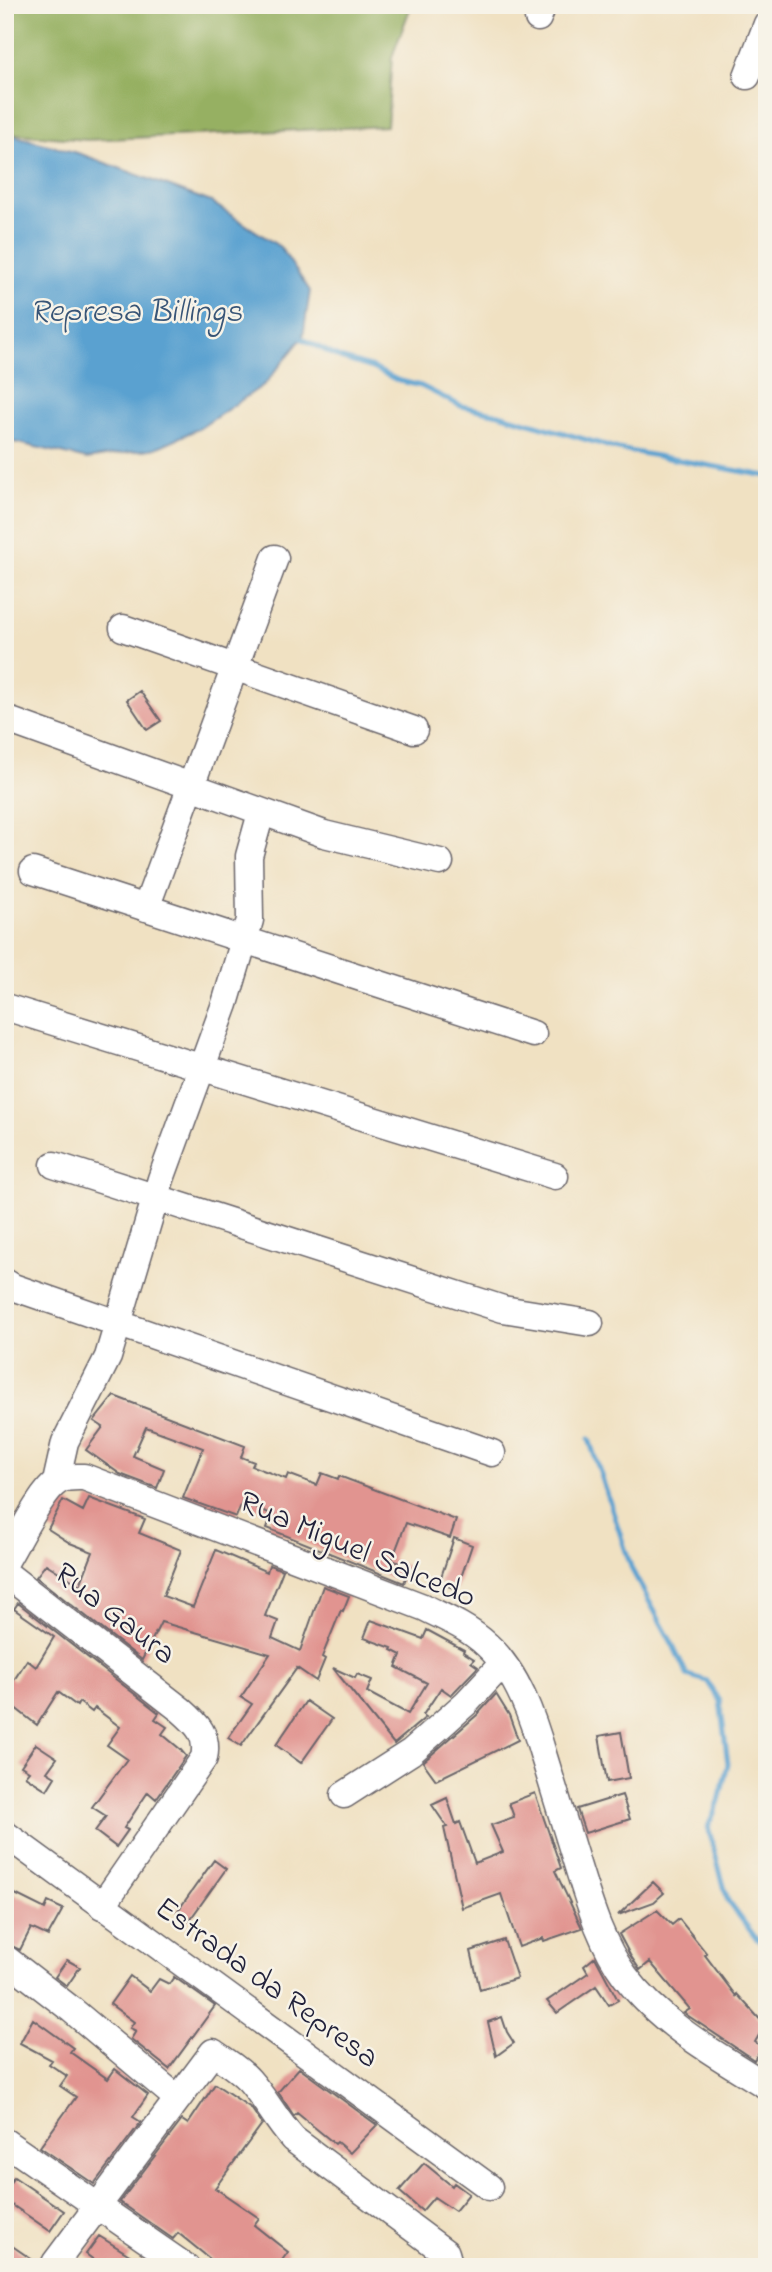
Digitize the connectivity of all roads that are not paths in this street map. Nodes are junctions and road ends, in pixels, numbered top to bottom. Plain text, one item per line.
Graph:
1 (767, 24) edge
2 (747, 76) dead end
3 (275, 558) dead end
4 (123, 628) dead end
5 (234, 667) junction
6 (5, 719) edge
7 (414, 730) dead end
8 (190, 787) junction
9 (261, 813) junction
10 (440, 862) dead end
11 (33, 871) dead end
12 (146, 908) junction
13 (244, 940) junction
14 (5, 1007) edge
15 (533, 1034) dead end
16 (202, 1067) junction
17 (54, 1165) dead end
18 (555, 1176) dead end
19 (155, 1198) junction
20 (5, 1282) edge
21 (590, 1323) dead end
22 (118, 1324) junction
23 (492, 1453) dead end
24 (56, 1482) junction
25 (5, 1562) edge
26 (5, 1573) edge
27 (503, 1663) junction
28 (344, 1795) dead end
29 (5, 1834) edge
30 (102, 1906) junction
31 (5, 1958) edge
32 (763, 2076) edge
33 (178, 2099) junction
34 (5, 2142) edge
35 (489, 2187) dead end
36 (98, 2206) junction
37 (55, 2263) dead end
38 (186, 2267) edge
39 (450, 2267) edge

1 - 2 street
3 - 5 street
4 - 5 street
5 - 7 street
5 - 8 street
6 - 8 street
8 - 9 street
8 - 12 street
9 - 10 street
9 - 13 street
11 - 12 street
12 - 13 street
13 - 15 street
13 - 16 street
14 - 16 street
16 - 18 street
16 - 19 street
17 - 19 street
19 - 21 street
19 - 22 street
20 - 22 street
22 - 23 street
22 - 24 street
24 - 25 street
24 - 27 street, Rua Miguel Salcedo
26 - 30 street, Rua Gaura
27 - 28 street
27 - 32 street, Rua Miguel Salcedo
29 - 30 street, Estrada da Represa
30 - 35 street, Estrada da Represa
31 - 33 street
33 - 36 street
33 - 39 street
34 - 36 street
36 - 37 street
36 - 38 street

